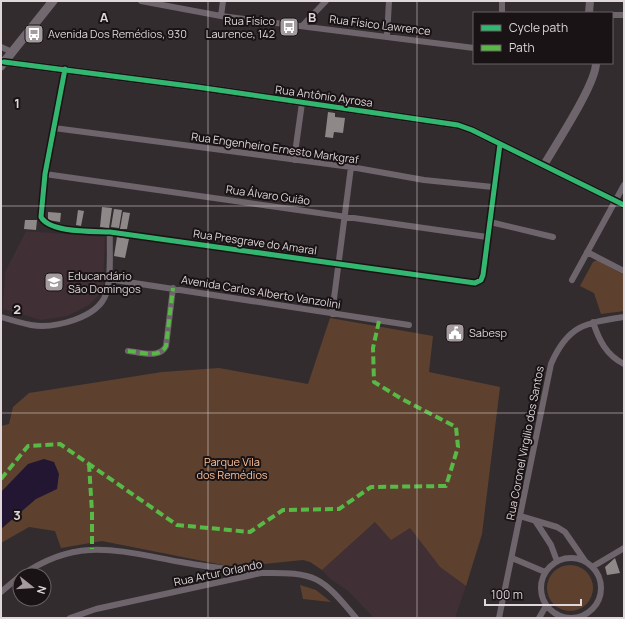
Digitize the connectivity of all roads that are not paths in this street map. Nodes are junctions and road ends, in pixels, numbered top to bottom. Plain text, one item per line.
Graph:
1 (52, 1) edge
2 (141, 1) edge
3 (223, 1) edge
4 (326, 1) edge
5 (389, 1) edge
6 (502, 1) edge
7 (590, 1) edge
8 (502, 12) edge
9 (589, 12) edge
10 (613, 15) edge
11 (624, 15) edge
12 (221, 16) junction
13 (303, 25) junction
14 (387, 36) junction
15 (1, 47) edge
16 (473, 48) edge
17 (12, 52) junction
18 (2, 64) edge
19 (596, 64) edge
20 (65, 69) junction
21 (302, 103) junction
22 (54, 128) junction
23 (500, 144) junction
24 (294, 160) junction
25 (544, 165) junction
26 (351, 167) junction
27 (45, 174) junction
28 (624, 185) edge
29 (493, 187) junction
30 (614, 200) junction
31 (624, 205) edge
32 (345, 216) junction
33 (490, 222) junction
34 (110, 232) junction
35 (488, 237) junction
36 (553, 237) dead end
37 (587, 252) junction
38 (340, 263) junction
39 (624, 271) edge
40 (108, 279) junction
41 (572, 280) dead end
42 (173, 288) junction
43 (332, 314) junction
44 (1, 317) edge
45 (624, 317) edge
46 (593, 322) junction
47 (409, 325) dead end
48 (128, 351) dead end
49 (624, 364) edge
50 (520, 516) junction
51 (536, 522) junction
52 (624, 548) edge
53 (512, 558) junction
54 (557, 561) junction
55 (585, 561) junction
56 (36, 567) edge
57 (592, 567) junction
58 (545, 572) junction
59 (261, 573) junction
60 (12, 583) edge
61 (1, 592) edge
62 (546, 606) junction
63 (584, 617) edge
64 (70, 618) edge
65 (356, 618) edge
66 (499, 618) edge
67 (539, 618) edge
68 (564, 618) edge

1 - 17 main road
2 - 12 street, Rua Físico Lawrence
3 - 12 street
4 - 13 street
5 - 14 street
6 - 8 street
7 - 9 street
10 - 11 street
12 - 13 street, Rua Físico Lawrence
13 - 14 street, Rua Físico Lawrence
14 - 16 street, Rua Físico Lawrence
15 - 17 street
17 - 18 main road
18 - 20 street, Rua Antônio Ayrosa
19 - 25 street
20 - 21 street, Rua Antônio Ayrosa
20 - 22 street, Rua Presgrave do Amaral
21 - 23 street, Rua Antônio Ayrosa
21 - 24 street
22 - 24 street, Rua Engenheiro Ernesto Markgraf
22 - 27 street, Rua Presgrave do Amaral
23 - 25 street, Rua Antônio Ayrosa
23 - 29 street, Rua Presgrave do Amaral
24 - 26 street, Rua Engenheiro Ernesto Markgraf
25 - 30 street, Rua Antônio Ayrosa
26 - 29 street, Rua Engenheiro Ernesto Markgraf
26 - 32 street
27 - 32 street, Rua Álvaro Guião
27 - 34 street, Rua Presgrave do Amaral
28 - 30 street
29 - 33 street, Rua Presgrave do Amaral
30 - 31 street, Rua Antônio Ayrosa
30 - 37 street
32 - 35 street, Rua Álvaro Guião
32 - 38 street
33 - 35 street, Rua Presgrave do Amaral
33 - 36 street
34 - 38 street, Rua Presgrave do Amaral
34 - 40 street
35 - 38 street, Rua Presgrave do Amaral
37 - 39 street
37 - 41 street
38 - 43 street
40 - 42 street, Avenida Carlos Alberto Vanzolini
40 - 44 street
42 - 43 street, Avenida Carlos Alberto Vanzolini
42 - 48 street
43 - 47 street, Avenida Carlos Alberto Vanzolini
45 - 46 street, Rua Coronel Virgilio dos Santos
46 - 49 street
46 - 50 street, Rua Coronel Virgilio dos Santos
50 - 51 street
50 - 53 street, Rua Coronel Virgilio dos Santos
51 - 54 street
51 - 55 street
52 - 57 street
53 - 58 street
53 - 66 street, Rua Coronel Virgilio dos Santos
54 - 55 street
54 - 58 street
55 - 57 street
56 - 59 street
57 - 63 street
58 - 62 street
59 - 64 street, Rua Artur Orlando
59 - 65 street, Rua Artur Orlando
60 - 61 street
62 - 67 street
62 - 68 street
63 - 68 street

